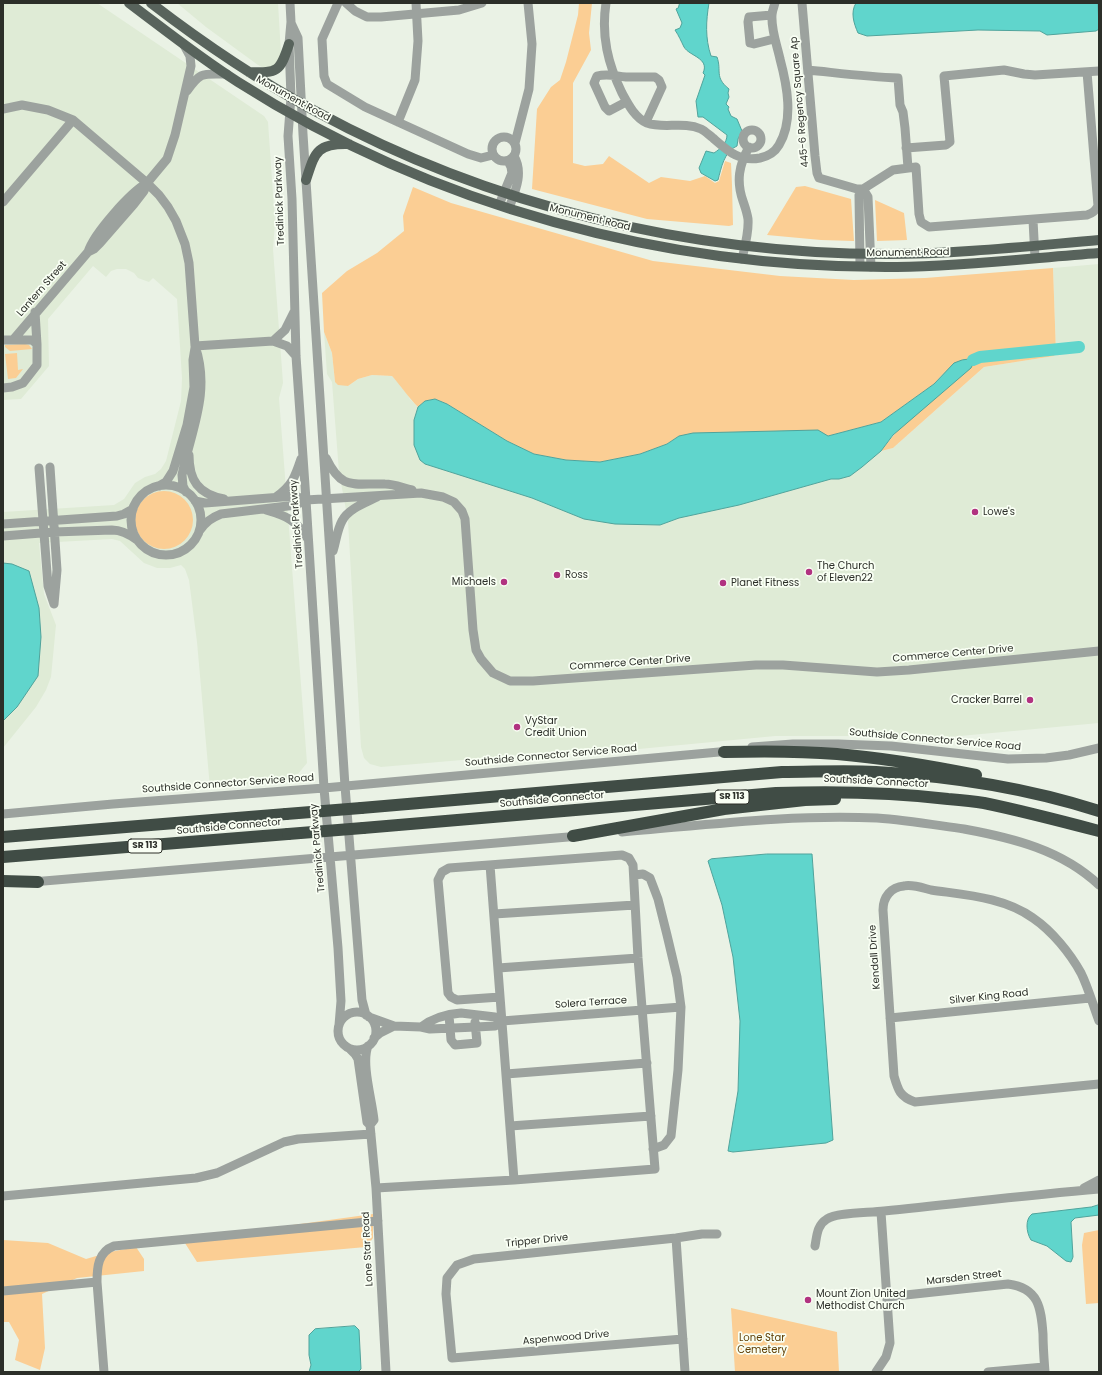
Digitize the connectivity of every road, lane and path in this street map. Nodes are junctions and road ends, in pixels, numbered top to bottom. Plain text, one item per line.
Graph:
1 (129, 3) edge
2 (151, 3) edge
3 (290, 3) edge
4 (338, 3) edge
5 (346, 3) edge
6 (416, 3) edge
7 (482, 3) edge
8 (528, 3) edge
9 (606, 3) edge
10 (775, 3) edge
11 (802, 3) edge
12 (417, 14) junction
13 (772, 15) junction
14 (291, 22) junction
15 (774, 39) junction
16 (289, 44) junction
17 (184, 45) junction
18 (808, 70) junction
19 (1099, 71) edge
20 (249, 72) junction
21 (1087, 72) junction
22 (227, 74) junction
23 (613, 74) junction
24 (184, 96) junction
25 (291, 97) junction
26 (626, 102) junction
27 (302, 104) junction
28 (3, 109) edge
29 (290, 112) junction
30 (303, 119) junction
31 (73, 120) junction
32 (398, 122) junction
33 (646, 122) junction
34 (515, 143) junction
35 (349, 144) junction
36 (749, 147) dead end
37 (906, 148) junction
38 (493, 154) junction
39 (742, 158) junction
40 (511, 159) junction
41 (912, 167) junction
42 (306, 180) junction
43 (147, 183) junction
44 (863, 189) junction
45 (504, 192) junction
46 (514, 196) junction
47 (3, 202) edge
48 (499, 205) junction
49 (509, 208) junction
50 (1033, 220) junction
51 (1099, 240) edge
52 (1034, 245) junction
53 (745, 246) junction
54 (866, 253) junction
55 (1099, 253) edge
56 (1035, 258) junction
57 (742, 259) junction
58 (866, 266) junction
59 (294, 310) junction
60 (35, 312) junction
61 (3, 340) edge
62 (13, 340) junction
63 (273, 340) junction
64 (37, 344) junction
65 (195, 346) junction
66 (296, 356) junction
67 (3, 388) edge
68 (189, 448) junction
69 (324, 454) junction
70 (303, 455) junction
71 (50, 467) dead end
72 (39, 468) dead end
73 (160, 486) junction
74 (186, 492) junction
75 (421, 492) junction
76 (380, 496) junction
77 (276, 497) junction
78 (229, 500) junction
79 (306, 500) junction
80 (327, 500) junction
81 (195, 501) junction
82 (133, 509) junction
83 (261, 509) junction
84 (54, 520) junction
85 (43, 521) junction
86 (3, 524) edge
87 (199, 531) junction
88 (54, 532) junction
89 (44, 533) junction
90 (3, 536) edge
91 (309, 540) junction
92 (138, 541) junction
93 (331, 559) junction
94 (1099, 651) edge
95 (1099, 748) edge
96 (724, 752) junction
97 (345, 786) junction
98 (324, 788) junction
99 (1033, 793) junction
100 (1012, 809) junction
101 (1099, 811) edge
102 (3, 814) edge
103 (1099, 832) edge
104 (573, 836) junction
105 (3, 837) edge
106 (351, 855) junction
107 (331, 857) junction
108 (3, 858) edge
109 (490, 865) junction
110 (634, 875) junction
111 (3, 881) edge
112 (38, 882) junction
113 (3, 885) edge
114 (1099, 886) edge
115 (635, 905) junction
116 (494, 914) junction
117 (638, 958) junction
118 (498, 968) junction
119 (500, 997) junction
120 (1090, 998) junction
121 (681, 1007) junction
122 (643, 1010) junction
123 (449, 1014) junction
124 (475, 1014) junction
125 (367, 1016) junction
126 (890, 1018) junction
127 (502, 1021) junction
128 (1099, 1021) edge
129 (339, 1025) junction
130 (394, 1026) junction
131 (422, 1027) junction
132 (476, 1030) junction
133 (450, 1031) junction
134 (374, 1038) junction
135 (368, 1046) junction
136 (350, 1048) junction
137 (647, 1063) junction
138 (506, 1074) junction
139 (1099, 1084) edge
140 (651, 1116) junction
141 (510, 1126) junction
142 (371, 1129) junction
143 (653, 1149) junction
144 (514, 1180) junction
145 (1099, 1180) edge
146 (376, 1188) junction
147 (1099, 1189) edge
148 (1080, 1191) junction
149 (3, 1196) edge
150 (881, 1212) junction
151 (378, 1221) junction
152 (717, 1234) dead end
153 (676, 1238) junction
154 (815, 1246) dead end
155 (97, 1282) junction
156 (3, 1291) edge
157 (887, 1297) junction
158 (682, 1339) junction
159 (452, 1358) joint
160 (1044, 1369) edge
161 (878, 1371) edge
162 (104, 1372) edge
163 (386, 1372) edge
164 (685, 1372) edge
165 (988, 1372) edge

1 - 17 main road, Monument Road
2 - 20 main road, Monument Road
3 - 14 street, Tredinick Parkway
4 - 32 street
5 - 12 street
6 - 12 street
7 - 12 street
8 - 34 street
9 - 23 street
10 - 13 street
11 - 18 street, 445-6 Regency Square Ap
12 - 32 street
13 - 15 street
13 - 15 street
14 - 16 street, Tredinick Parkway
14 - 27 street, Tredinick Parkway
15 - 39 street
16 - 20 main road
16 - 25 street, Tredinick Parkway
17 - 22 main road, Monument Road
17 - 24 street, Lantern Street
18 - 37 street
18 - 44 street, 445-6 Regency Square Ap
19 - 21 street
20 - 25 main road, Monument Road
21 - 37 street
21 - 50 street
22 - 24 street
22 - 29 main road, Monument Road
23 - 26 street
23 - 26 street
23 - 33 street
24 - 43 street, Lantern Street
25 - 27 main road, Monument Road
25 - 29 street, Tredinick Parkway
26 - 33 street
27 - 30 street, Tredinick Parkway
27 - 45 main road, Monument Road
28 - 31 street
29 - 30 main road, Monument Road
29 - 59 street, Tredinick Parkway
30 - 35 main road, Monument Road
30 - 42 street, Tredinick Parkway
31 - 43 street
31 - 47 street
32 - 38 street
33 - 39 street
34 - 38 street
34 - 40 street
35 - 42 main road
35 - 48 main road, Monument Road
36 - 39 street
37 - 41 street
38 - 40 street
39 - 53 street
40 - 45 street
40 - 46 street
41 - 44 street
41 - 50 street
42 - 69 street, Tredinick Parkway
43 - 60 street, Lantern Street
43 - 65 street
44 - 54 street
45 - 46 main road, Monument Road
45 - 48 street
46 - 49 street
46 - 53 main road, Monument Road
48 - 49 main road, Monument Road
49 - 57 main road, Monument Road
50 - 52 street
51 - 52 main road, Monument Road
52 - 54 main road, Monument Road
52 - 56 street
53 - 54 main road, Monument Road
53 - 57 street
54 - 58 street
55 - 56 main road, Monument Road
56 - 58 main road, Monument Road
57 - 58 main road, Monument Road
59 - 63 street
59 - 66 street, Tredinick Parkway
60 - 62 street, Lantern Street
60 - 64 street
61 - 62 street
62 - 64 street
63 - 65 street
63 - 66 street
64 - 67 street
65 - 68 street
65 - 73 street
66 - 70 street, Tredinick Parkway
68 - 74 street
68 - 78 street
69 - 75 street
69 - 80 street, Tredinick Parkway
70 - 77 street
70 - 79 street, Tredinick Parkway
71 - 84 street
72 - 85 street
73 - 74 street
73 - 82 street
74 - 81 street
75 - 76 street, Commerce Center Drive
75 - 94 street, Commerce Center Drive
76 - 80 street, Commerce Center Drive
76 - 93 street
77 - 78 street, Commerce Center Drive
77 - 79 street, Commerce Center Drive
78 - 81 street, Commerce Center Drive
79 - 80 street, Commerce Center Drive
79 - 83 street, Commerce Center Drive
79 - 91 street, Tredinick Parkway
80 - 93 street, Tredinick Parkway
81 - 87 street
82 - 84 street
82 - 92 street
83 - 87 street, Commerce Center Drive
83 - 91 street
84 - 85 street
84 - 88 street
85 - 86 street
85 - 89 street
87 - 92 street
88 - 89 street
88 - 89 street
88 - 92 street
89 - 90 street
91 - 98 street, Tredinick Parkway
93 - 97 street, Tredinick Parkway
95 - 96 street, Southside Connector Service Road
96 - 97 street, Southside Connector Service Road
96 - 99 highway
97 - 98 street, Southside Connector Service Road
97 - 106 street, Tredinick Parkway
98 - 102 street, Southside Connector Service Road
98 - 107 street, Tredinick Parkway
99 - 101 highway, Southside Connector / SR 113
99 - 105 highway, Southside Connector / SR 113, bridge
100 - 103 highway, Southside Connector / SR 113
100 - 104 highway
100 - 108 highway, Southside Connector / SR 113, bridge
104 - 106 street
104 - 114 street
106 - 107 street
106 - 125 street, Tredinick Parkway
107 - 112 street
107 - 129 street, Tredinick Parkway
109 - 110 street
109 - 116 street
109 - 119 street
110 - 115 street
110 - 121 street
111 - 112 highway
112 - 113 street
115 - 116 street
115 - 117 street
116 - 118 street
117 - 118 street
117 - 122 street
118 - 119 street
119 - 127 street
120 - 126 street, Silver King Road
120 - 126 street, Kendall Drive
120 - 128 street, Kendall Drive
121 - 122 street, Solera Terrace
121 - 143 street
122 - 127 street, Solera Terrace
122 - 137 street
123 - 124 street, Solera Terrace
123 - 131 street, Solera Terrace
123 - 133 street
124 - 127 street, Solera Terrace
124 - 132 street
125 - 129 street
125 - 130 street, Solera Terrace
125 - 134 street
126 - 139 street, Kendall Drive
127 - 132 street, Solera Terrace
127 - 138 street
129 - 136 street
130 - 131 street, Solera Terrace
130 - 134 street
131 - 133 street, Solera Terrace
132 - 133 street, Solera Terrace
132 - 133 street
134 - 135 street
135 - 136 street
135 - 142 street, Lone Star Road
136 - 142 street, Lone Star Road
137 - 138 street
137 - 140 street
138 - 141 street
140 - 141 street
140 - 143 street
141 - 144 street
142 - 146 street, Lone Star Road
142 - 149 street
143 - 144 street
144 - 146 street
145 - 148 street
146 - 151 street, Lone Star Road
147 - 148 street
148 - 150 street
150 - 154 street
150 - 157 street
151 - 155 street
151 - 163 street, Lone Star Road
152 - 153 street, Tripper Drive
153 - 158 street
153 - 159 street, Tripper Drive
155 - 156 street
155 - 162 street
157 - 160 street, Marsden Street
157 - 161 street
158 - 159 street, Aspenwood Drive
158 - 164 street
160 - 165 street

